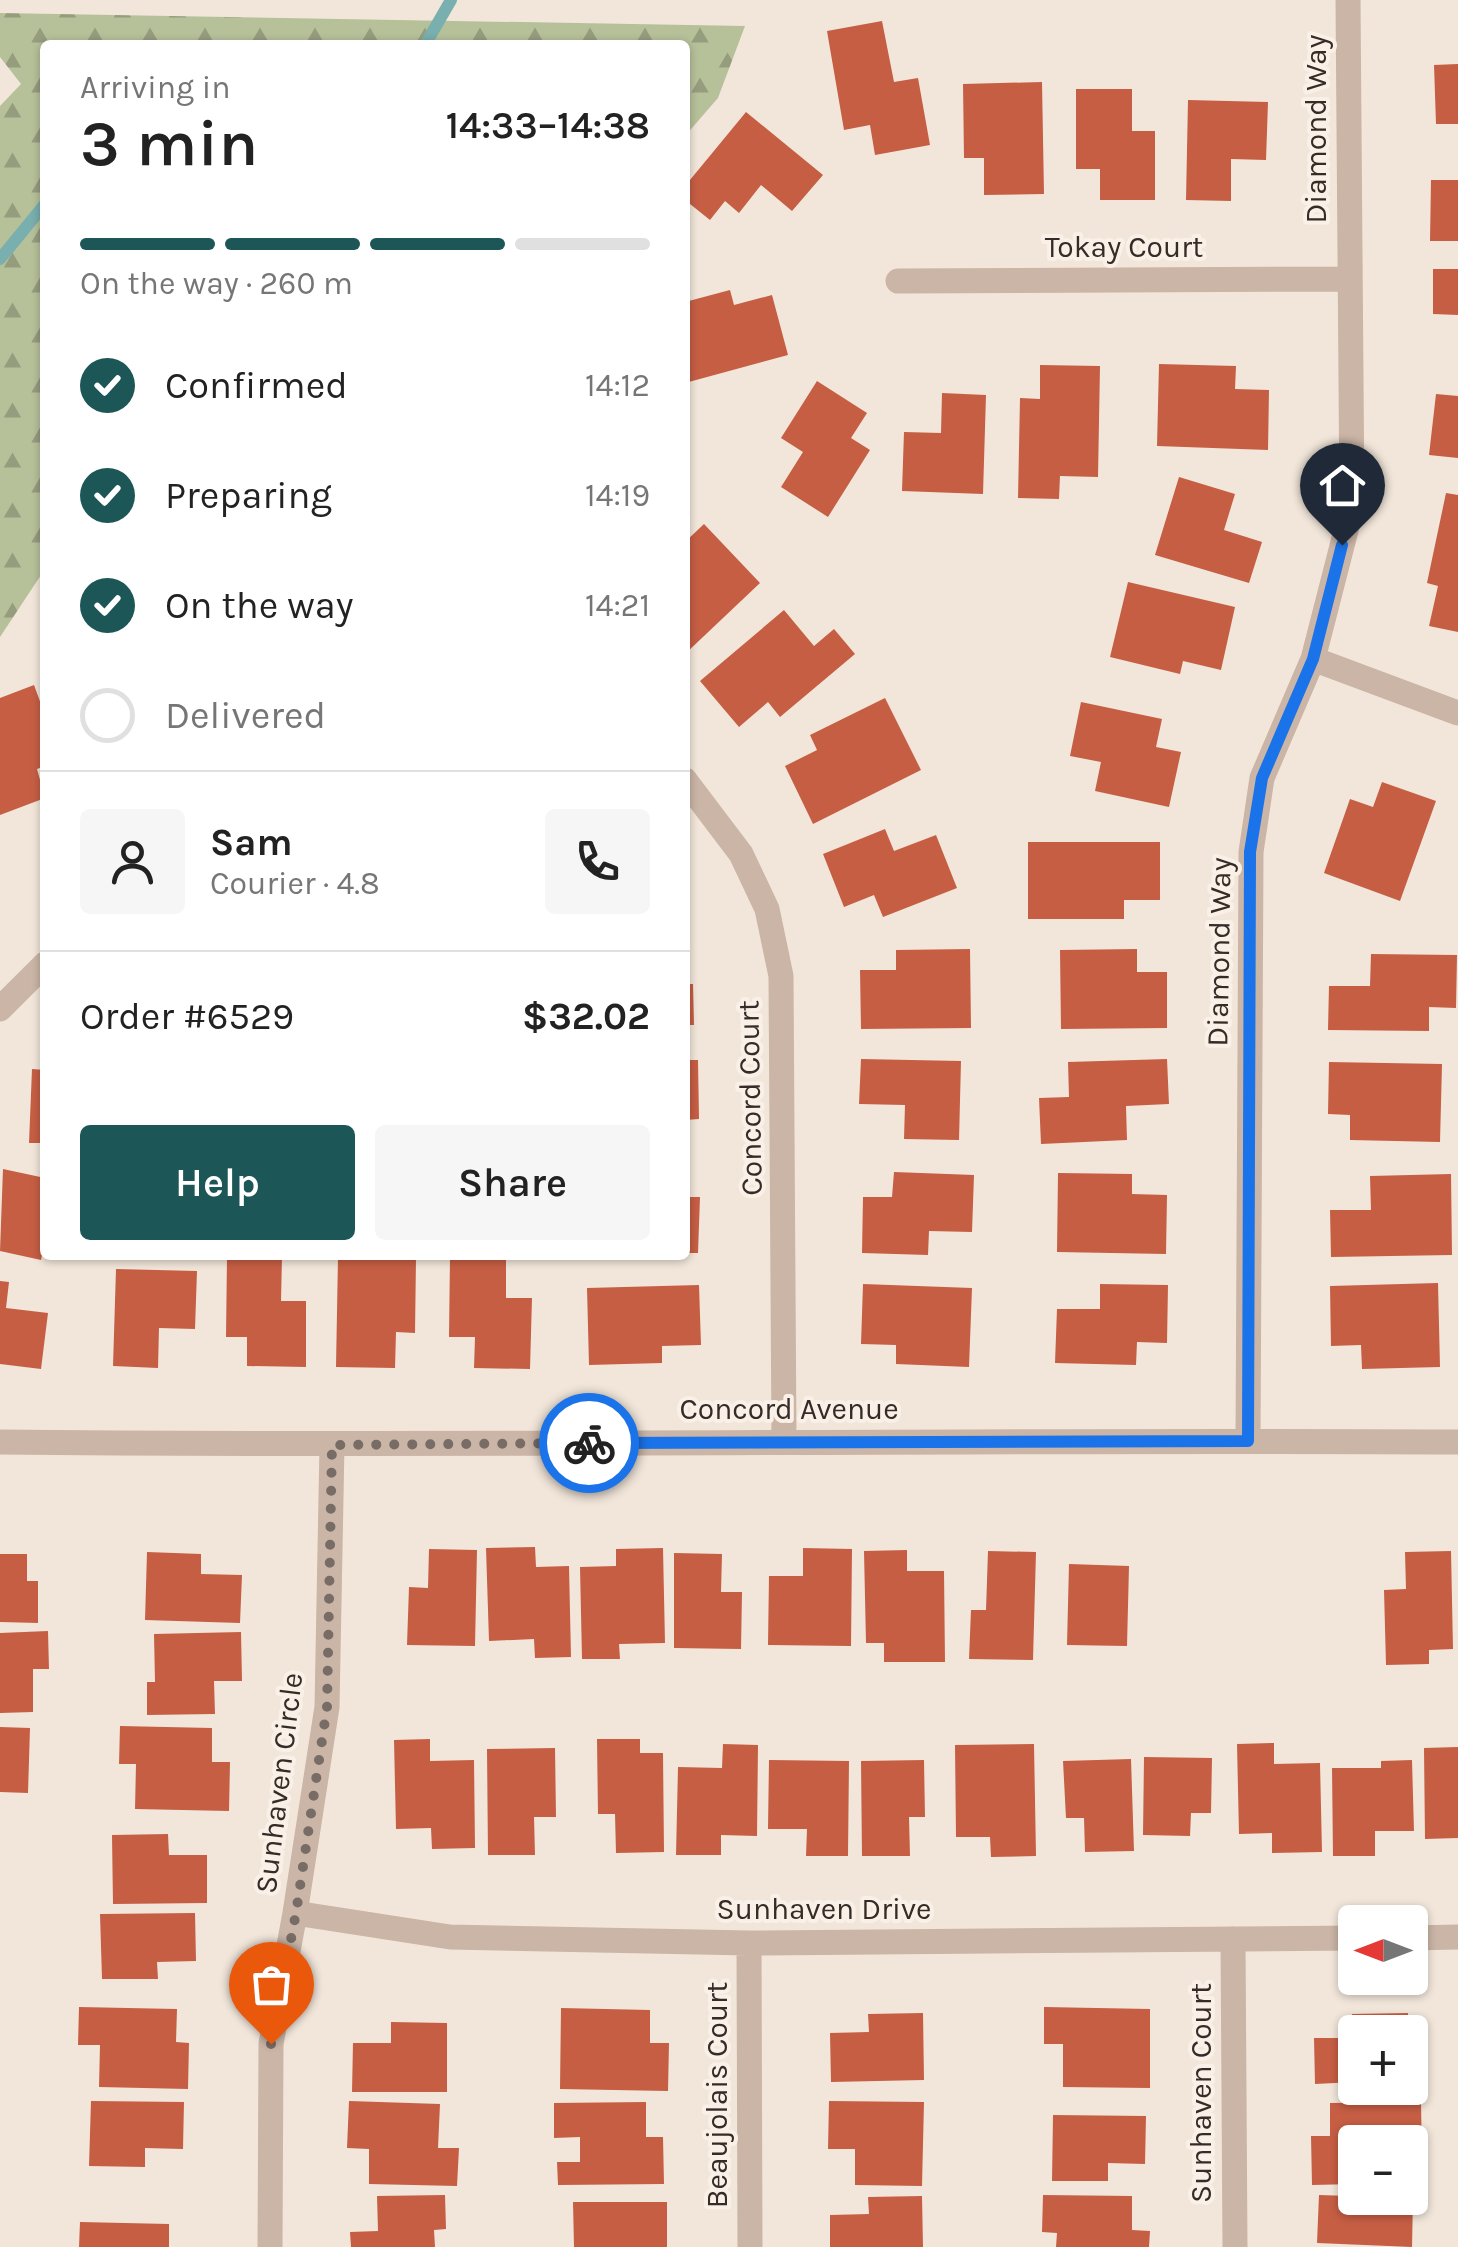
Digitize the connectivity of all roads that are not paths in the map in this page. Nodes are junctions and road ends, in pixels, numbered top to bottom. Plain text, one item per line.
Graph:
1 (1348, 0) edge
2 (1350, 279) junction
3 (898, 280) dead end
4 (1313, 659) junction
5 (1458, 713) edge
6 (690, 787) edge
7 (40, 969) edge
8 (0, 1009) edge
9 (784, 1441) junction
10 (1248, 1441) junction
11 (0, 1442) edge
12 (1458, 1442) edge
13 (332, 1445) junction
14 (296, 1913) junction
15 (1338, 1938) edge
16 (1428, 1938) edge
17 (1458, 1938) edge
18 (1233, 1939) junction
19 (749, 1943) junction
20 (270, 2247) edge
21 (750, 2247) edge
22 (1235, 2247) edge

1 - 2 street, Diamond Way
2 - 3 street, Tokay Court
2 - 4 street, Diamond Way
4 - 5 street
4 - 10 street, Diamond Way
6 - 9 street, Concord Court
7 - 8 street
9 - 10 street, Concord Avenue
9 - 13 street, Concord Avenue
10 - 12 street, Concord Avenue
11 - 13 street, Concord Avenue
13 - 14 street, Sunhaven Circle
14 - 19 street, Sunhaven Drive
14 - 20 street, Sunhaven Circle
15 - 18 street, Sunhaven Drive
16 - 17 street
18 - 19 street, Sunhaven Drive
18 - 22 street, Sunhaven Court
19 - 21 street, Beaujolais Court

